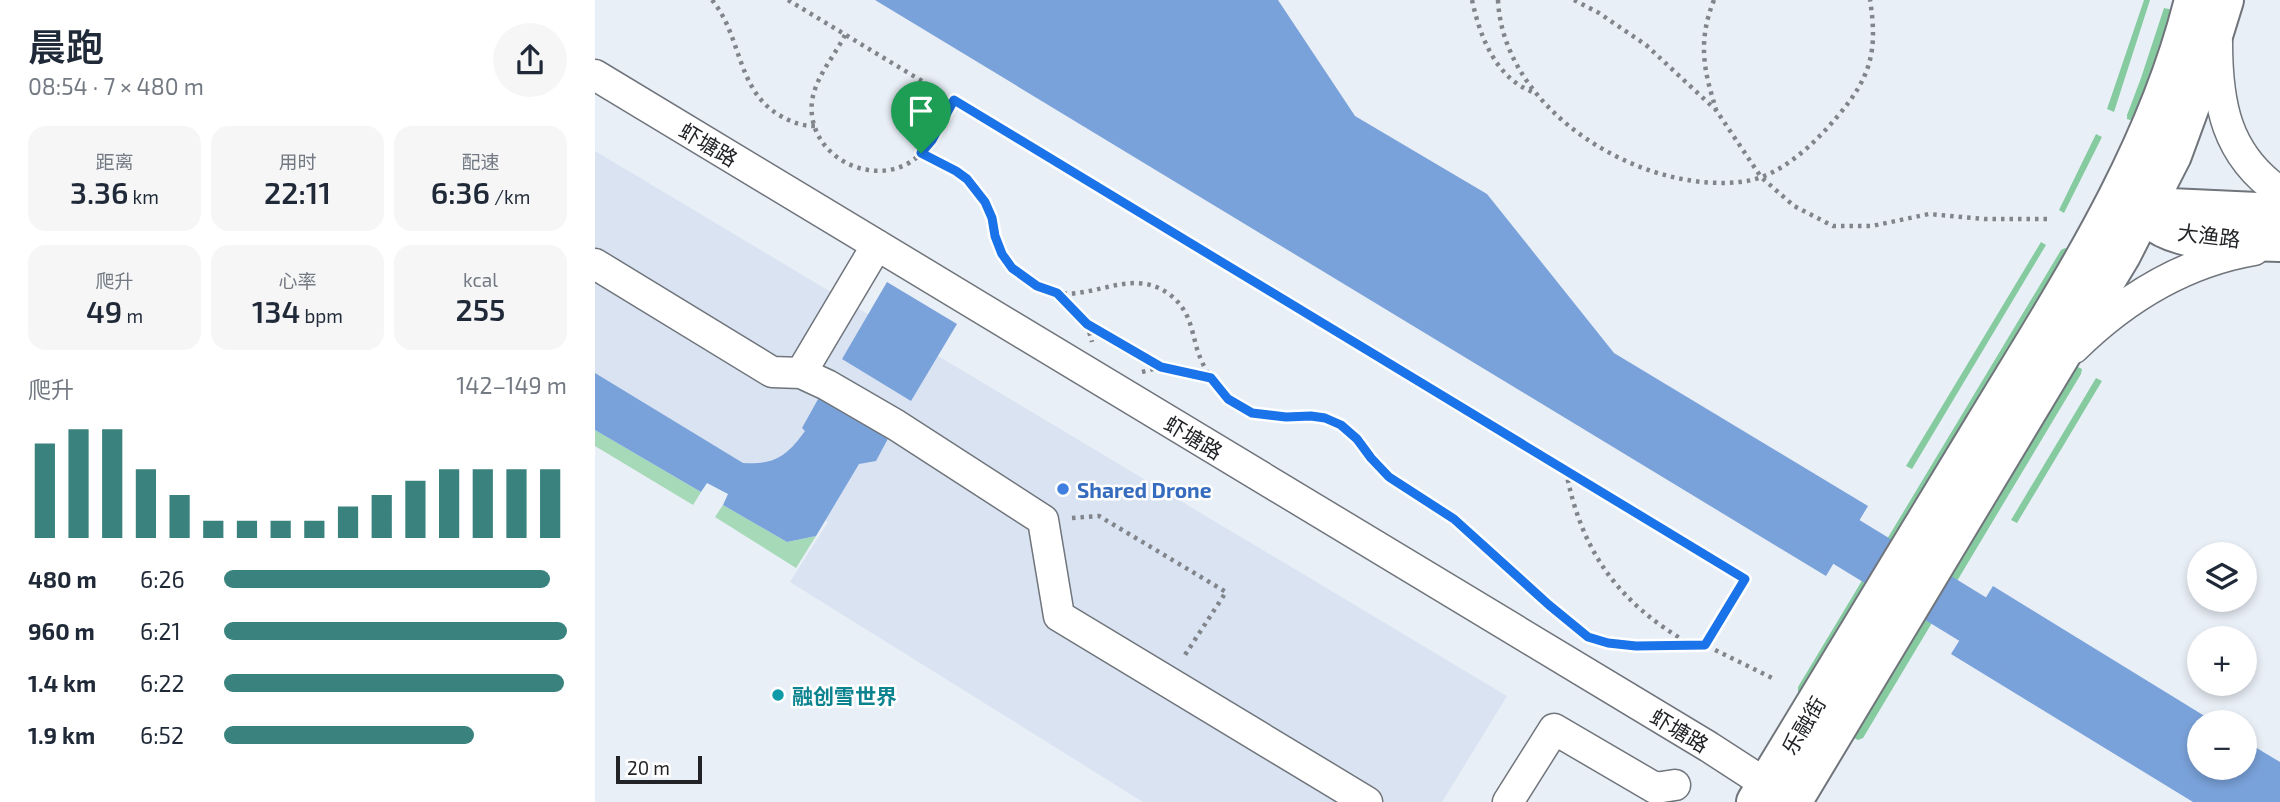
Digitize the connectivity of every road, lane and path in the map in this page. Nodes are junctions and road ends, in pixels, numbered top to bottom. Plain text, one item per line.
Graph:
1 (712, 0) edge
2 (788, 0) edge
3 (1472, 0) edge
4 (1498, 0) edge
5 (1574, 0) edge
6 (1714, 0) edge
7 (1870, 0) edge
8 (2211, 8) edge
9 (845, 35) junction
10 (595, 75) edge
11 (1535, 93) junction
12 (954, 100) junction
13 (1716, 110) junction
14 (815, 126) junction
15 (2145, 143) junction
16 (921, 153) junction
17 (1761, 177) junction
18 (2280, 192) edge
19 (2143, 213) junction
20 (2280, 213) edge
21 (2047, 219) dead end
22 (2096, 243) junction
23 (2280, 244) edge
24 (877, 245) junction
25 (595, 264) edge
26 (1057, 293) junction
27 (2053, 368) junction
28 (1211, 378) junction
29 (814, 379) junction
30 (1566, 471) junction
31 (1953, 506) junction
32 (1042, 520) junction
33 (1689, 644) junction
34 (1705, 645) junction
35 (1772, 678) dead end
36 (1168, 682) junction
37 (1675, 785) dead end
38 (1777, 797) edge
39 (1367, 802) edge
40 (1508, 802) edge

1 - 14 path
2 - 9 path
3 - 11 path
4 - 11 path
5 - 13 path
6 - 13 path
7 - 17 path
8 - 15 street
8 - 18 street
8 - 19 street
9 - 12 path
9 - 14 path
10 - 24 street, 虾塘路
11 - 17 path
12 - 16 path
12 - 30 path
13 - 17 path
14 - 16 path
15 - 19 street
15 - 22 street
16 - 26 path
17 - 21 path
19 - 20 street, 大渔路
19 - 22 street, 大渔路
19 - 23 street, 大渔路
19 - 27 street
22 - 31 street
23 - 27 street
24 - 29 street
24 - 38 street, 虾塘路
25 - 29 street
26 - 28 path
26 - 28 path
27 - 31 street
28 - 33 path
29 - 32 street
30 - 33 path
30 - 34 path
31 - 38 street, 乐融街
32 - 36 street
32 - 36 path
33 - 34 path
34 - 35 path
36 - 39 street
37 - 40 street

